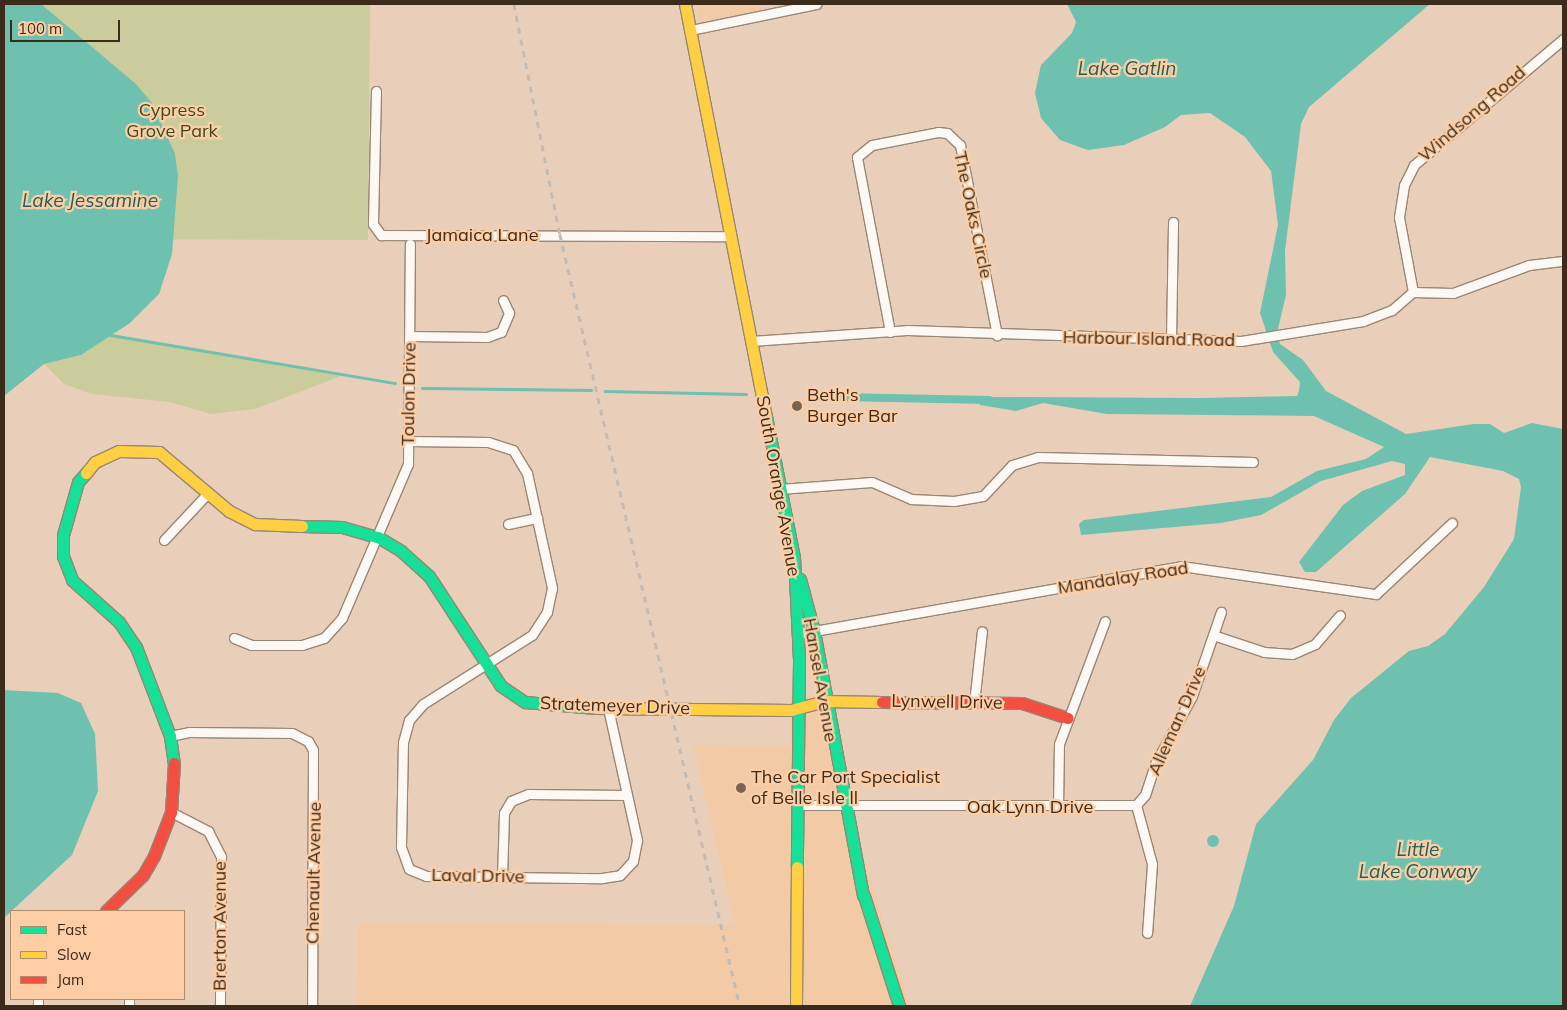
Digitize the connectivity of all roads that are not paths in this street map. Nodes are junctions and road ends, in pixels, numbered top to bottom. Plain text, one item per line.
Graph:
1 (686, 4) edge
2 (816, 4) edge
3 (690, 30) junction
4 (1563, 39) edge
5 (376, 91) dead end
6 (1173, 222) dead end
7 (731, 236) junction
8 (410, 244) dead end
9 (1563, 261) edge
10 (1413, 292) junction
11 (504, 300) dead end
12 (890, 332) junction
13 (997, 335) junction
14 (410, 336) junction
15 (1172, 340) junction
16 (752, 341) junction
17 (409, 441) junction
18 (1253, 462) dead end
19 (780, 489) junction
20 (208, 494) junction
21 (537, 518) junction
22 (1452, 523) dead end
23 (508, 524) dead end
24 (378, 537) junction
25 (164, 540) dead end
26 (794, 557) junction
27 (1221, 612) dead end
28 (1340, 616) dead end
29 (1105, 621) dead end
30 (814, 631) junction
31 (982, 631) dead end
32 (797, 634) junction
33 (1213, 634) junction
34 (234, 638) dead end
35 (485, 664) junction
36 (824, 701) junction
37 (974, 702) junction
38 (608, 708) junction
39 (798, 710) junction
40 (1068, 718) junction
41 (170, 736) junction
42 (626, 795) junction
43 (1139, 803) junction
44 (797, 805) junction
45 (843, 806) junction
46 (1058, 807) junction
47 (171, 812) junction
48 (502, 877) junction
49 (107, 910) edge
50 (1147, 933) dead end
51 (220, 1006) edge
52 (312, 1006) edge
53 (796, 1006) edge
54 (899, 1006) edge

1 - 3 street, South Orange Avenue
2 - 3 street
3 - 7 street, South Orange Avenue
4 - 10 street, Windsong Road
5 - 7 street, Jamaica Lane
6 - 15 street
7 - 16 street, South Orange Avenue
8 - 14 street, Toulon Drive
9 - 10 street
10 - 15 street, Harbour Island Road
11 - 14 street
12 - 13 street, Harbour Island Road
12 - 13 street, The Oaks Circle
12 - 16 street, Harbour Island Road
13 - 15 street, Harbour Island Road
14 - 17 street, Toulon Drive
16 - 19 street, South Orange Avenue
17 - 21 street, Laval Drive
17 - 24 street, Toulon Drive
18 - 19 street
19 - 26 street, South Orange Avenue
20 - 24 street, Stratemeyer Drive
20 - 25 street
20 - 41 street, Stratemeyer Drive
21 - 23 street
21 - 35 street, Laval Drive
22 - 30 street, Mandalay Road
24 - 34 street, Toulon Drive
24 - 35 street, Stratemeyer Drive
26 - 30 street, Hansel Avenue
26 - 32 street, South Orange Avenue
27 - 33 street, Alleman Drive
28 - 33 street
29 - 40 street
30 - 32 street, Mandalay Road
30 - 36 street, Hansel Avenue
31 - 37 street
32 - 39 street, South Orange Avenue
33 - 43 street, Alleman Drive
35 - 38 street, Stratemeyer Drive
35 - 48 street, Laval Drive
36 - 37 street, Lynwell Drive
36 - 39 street, Lynwell Drive
36 - 45 street, Hansel Avenue
37 - 40 street, Lynwell Drive
38 - 39 street, Stratemeyer Drive
38 - 42 street, Laval Drive
39 - 44 street, South Orange Avenue
40 - 46 street
41 - 47 street, Stratemeyer Drive
41 - 52 street, Chenault Avenue
42 - 48 street
42 - 48 street, Laval Drive
43 - 46 street, Oak Lynn Drive
43 - 50 street
44 - 45 street, Oak Lynn Drive
44 - 53 street, South Orange Avenue
45 - 46 street, Oak Lynn Drive
45 - 54 street, Hansel Avenue
47 - 49 street, Stratemeyer Drive
47 - 51 street, Brerton Avenue

